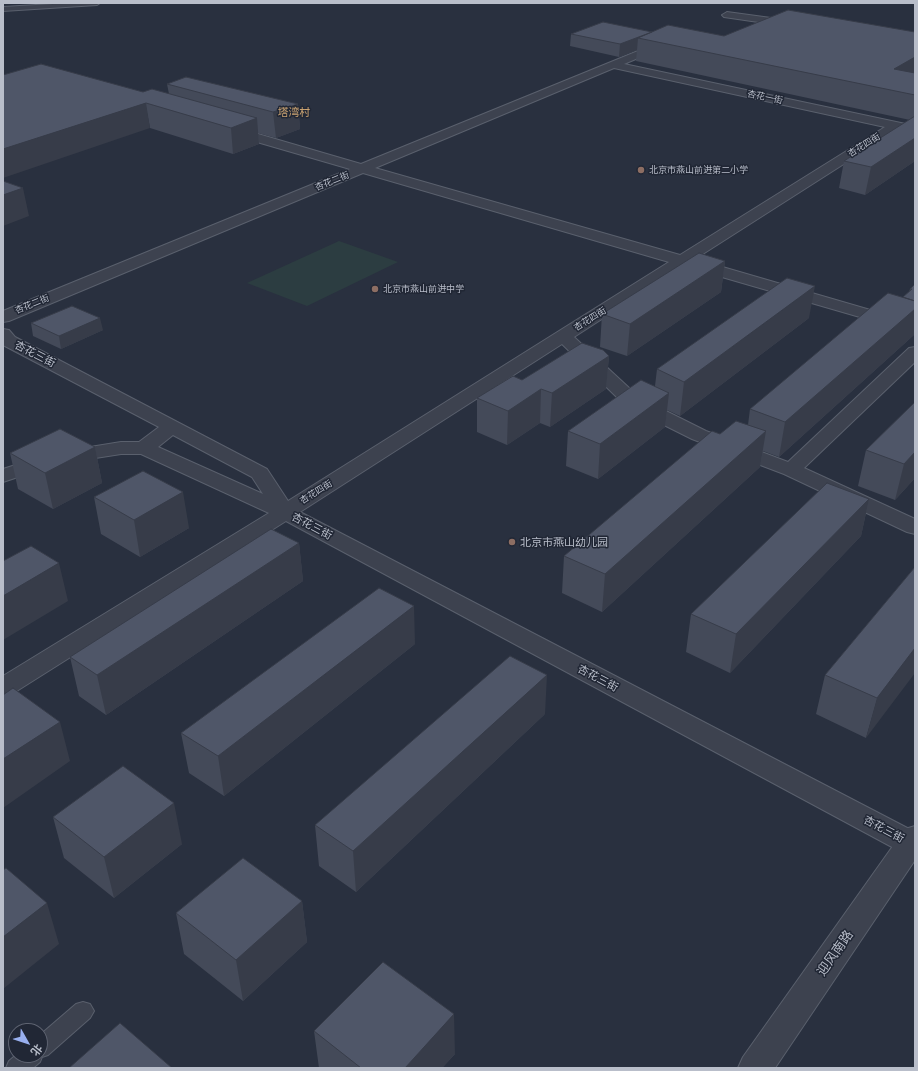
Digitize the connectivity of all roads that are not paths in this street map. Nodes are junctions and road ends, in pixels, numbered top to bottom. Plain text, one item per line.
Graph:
1 (96, 3) edge
2 (3, 9) edge
3 (727, 15) dead end
4 (802, 25) edge
5 (660, 45) edge
6 (614, 65) junction
7 (895, 126) junction
8 (219, 127) edge
9 (915, 130) edge
10 (364, 168) junction
11 (682, 260) junction
12 (3, 317) edge
13 (915, 328) edge
14 (3, 334) edge
15 (563, 336) junction
16 (915, 352) edge
17 (173, 426) junction
18 (144, 448) junction
19 (791, 470) junction
20 (3, 476) edge
21 (285, 512) junction
22 (915, 527) edge
23 (3, 688) edge
24 (914, 842) edge
25 (83, 1011) dead end
26 (48, 1041) edge
27 (755, 1068) edge

1 - 2 lane
3 - 4 street
5 - 6 street, 杏花二街
6 - 7 street, 杏花一街
6 - 10 street, 杏花二街
7 - 9 street, 杏花一街
7 - 11 street, 杏花四街
8 - 10 street
10 - 11 street
10 - 12 street, 杏花二街
11 - 13 street
11 - 15 street, 杏花四街
14 - 17 street, 杏花三街
15 - 19 street
15 - 21 street, 杏花四街
16 - 19 street
17 - 18 street
17 - 21 street, 杏花三街
18 - 20 street
18 - 21 street, 杏花三街
19 - 22 street
21 - 23 street, 杏花四街
21 - 24 street, 杏花三街
24 - 27 street, 迎风南路
25 - 26 lane

